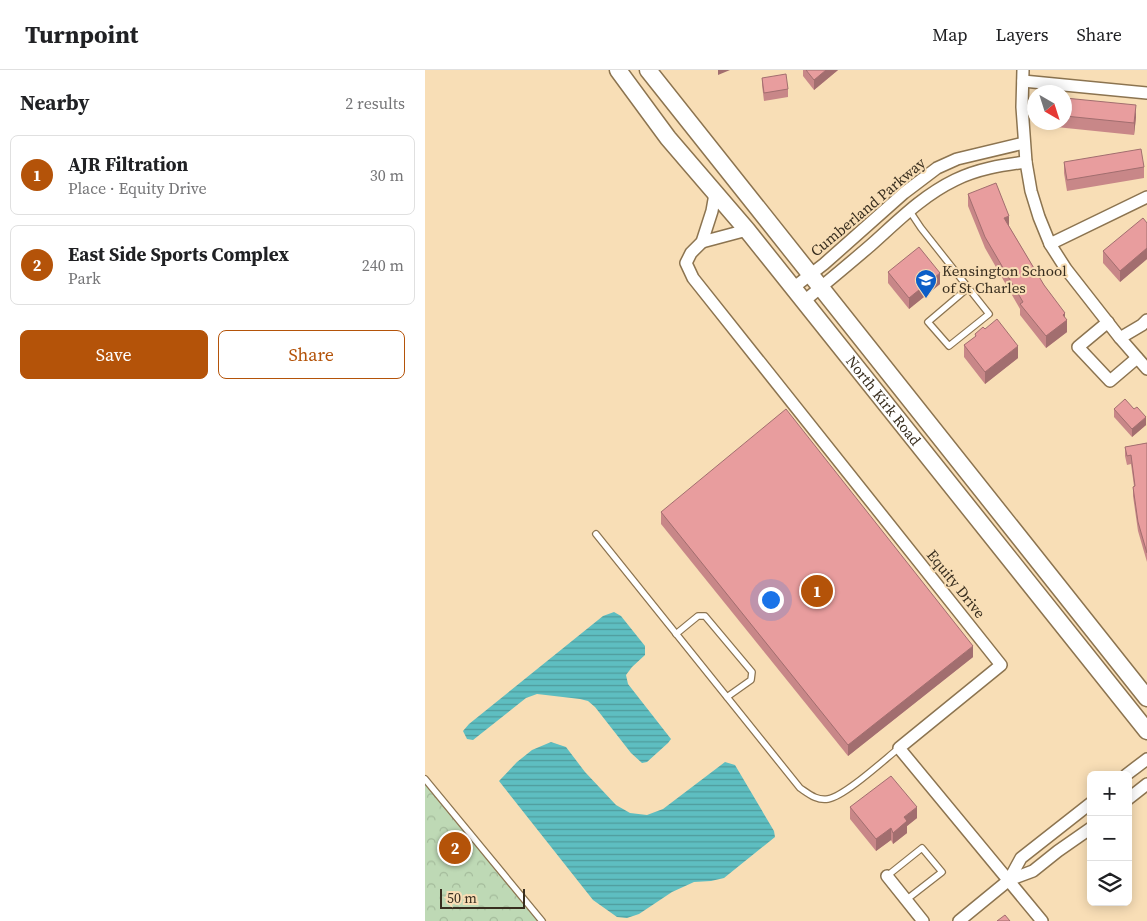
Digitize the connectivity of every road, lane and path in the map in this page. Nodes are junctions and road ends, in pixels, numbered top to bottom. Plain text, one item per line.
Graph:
1 (617, 70) edge
2 (648, 70) edge
3 (1023, 76) edge
4 (1147, 94) edge
5 (1024, 143) junction
6 (1026, 162) junction
7 (715, 194) junction
8 (1147, 197) edge
9 (909, 210) junction
10 (747, 230) junction
11 (702, 242) junction
12 (1050, 244) junction
13 (816, 281) junction
14 (793, 288) junction
15 (969, 288) junction
16 (803, 302) junction
17 (1147, 320) edge
18 (1108, 322) junction
19 (1120, 338) junction
20 (1137, 358) junction
21 (1147, 369) edge
22 (596, 534) dead end
23 (676, 634) junction
24 (727, 697) junction
25 (1147, 698) edge
26 (1147, 731) edge
27 (899, 748) junction
28 (1147, 759) edge
29 (1131, 771) edge
30 (425, 780) edge
31 (1147, 784) edge
32 (1132, 796) edge
33 (1087, 806) edge
34 (1087, 831) edge
35 (887, 876) joint
36 (1009, 880) junction
37 (906, 900) junction
38 (541, 921) edge
39 (923, 921) edge
40 (959, 921) edge
41 (1042, 921) edge

1 - 7 main road, North Kirk Road
2 - 13 main road, North Kirk Road
3 - 4 street
3 - 5 street
5 - 6 street
5 - 13 street, Cumberland Parkway
6 - 9 street, Cumberland Parkway
6 - 12 street
7 - 10 main road, North Kirk Road
7 - 11 street, Equity Drive
8 - 12 street
9 - 13 street, Cumberland Parkway
9 - 15 lane
10 - 11 street
10 - 14 main road, North Kirk Road
11 - 27 street, Equity Drive
12 - 18 street
13 - 14 street, Cumberland Parkway
13 - 16 street, Cumberland Parkway
13 - 25 main road, North Kirk Road
14 - 16 main road, North Kirk Road
15 - 15 lane
16 - 26 main road, North Kirk Road
17 - 19 street
18 - 19 street
18 - 20 street
19 - 20 street
20 - 21 street
22 - 23 lane
23 - 24 lane
23 - 24 lane
24 - 27 lane
27 - 36 street
28 - 29 street
30 - 38 lane
31 - 32 street
33 - 36 street
34 - 36 street
35 - 37 street
35 - 37 lane
36 - 40 street
36 - 41 street
37 - 39 street

